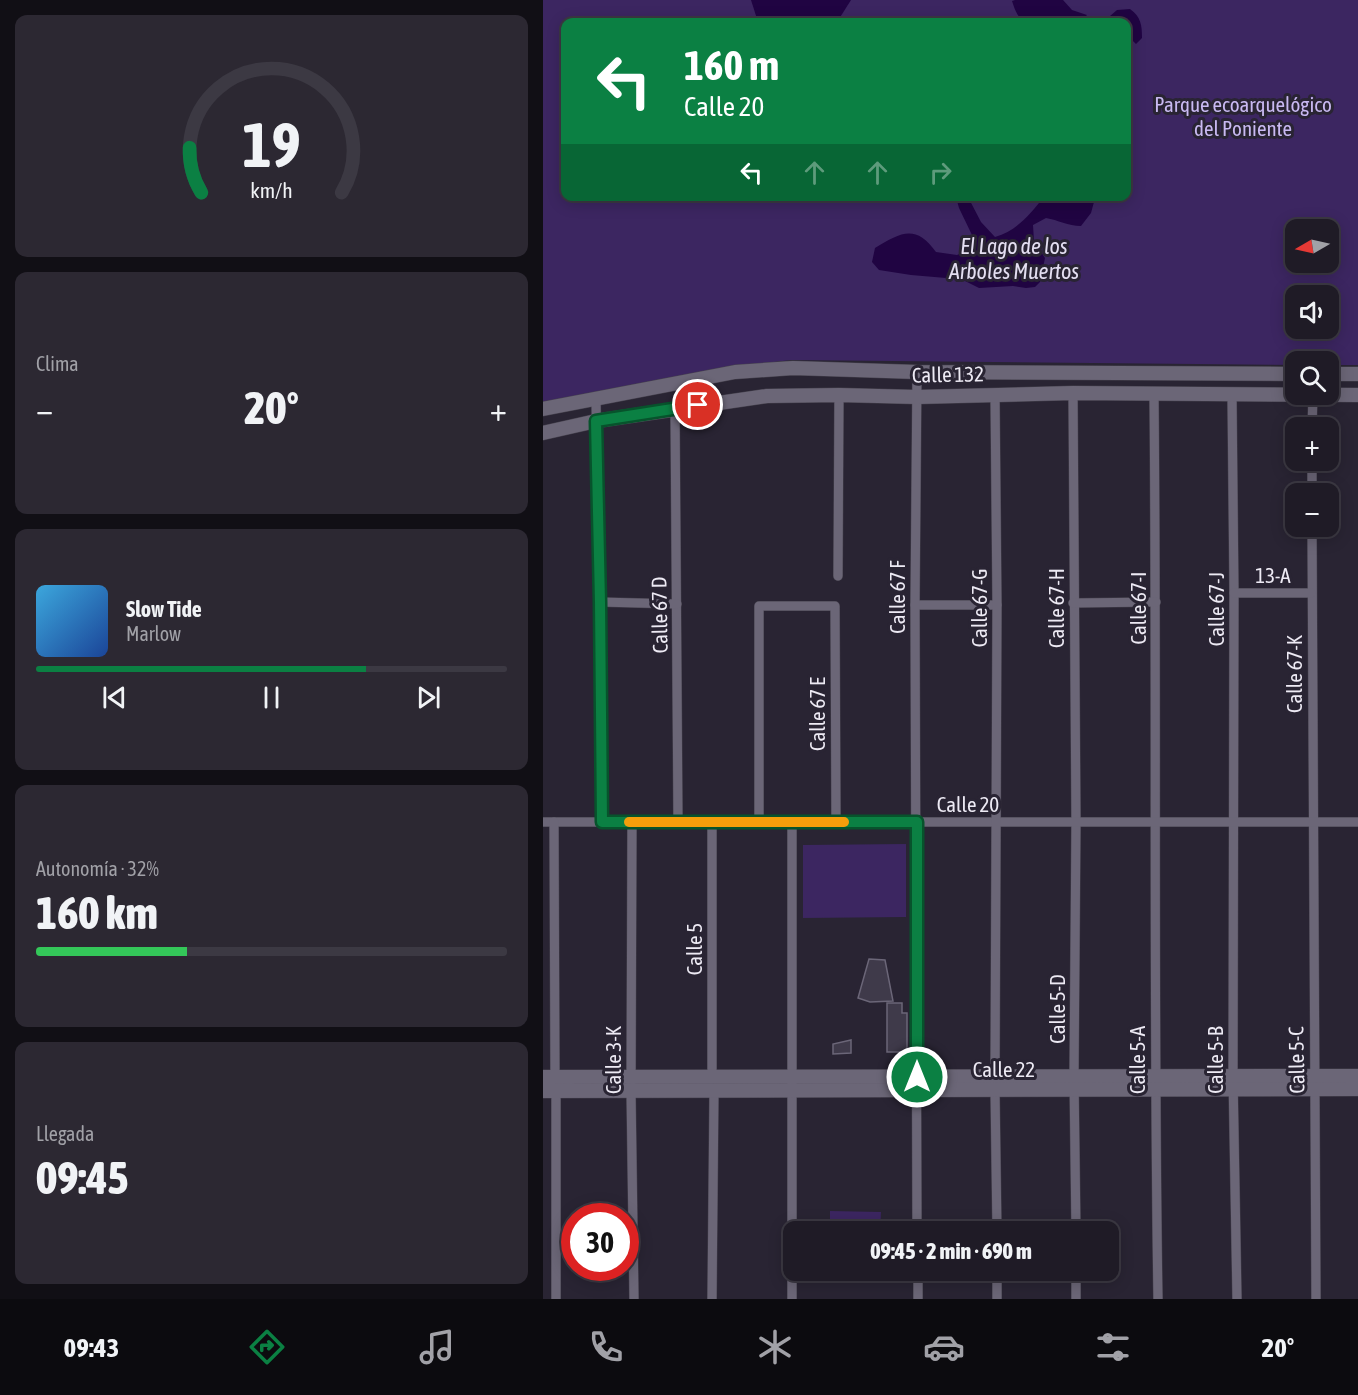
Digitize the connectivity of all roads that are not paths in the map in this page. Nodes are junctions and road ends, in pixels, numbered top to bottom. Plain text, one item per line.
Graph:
1 (917, 372) junction
2 (1285, 374) edge
3 (1339, 374) edge
4 (1358, 374) edge
5 (1073, 393) junction
6 (995, 394) junction
7 (1154, 394) junction
8 (839, 395) junction
9 (1285, 395) edge
10 (1339, 395) edge
11 (1358, 395) edge
12 (1233, 396) junction
13 (917, 397) junction
14 (596, 399) junction
15 (543, 409) edge
16 (675, 409) junction
17 (596, 421) junction
18 (543, 433) edge
19 (1312, 537) edge
20 (838, 576) dead end
21 (1234, 593) junction
22 (1311, 593) junction
23 (600, 602) junction
24 (1156, 602) junction
25 (1073, 603) junction
26 (677, 604) junction
27 (915, 605) junction
28 (997, 605) junction
29 (543, 822) edge
30 (554, 822) junction
31 (602, 822) junction
32 (632, 822) junction
33 (678, 822) junction
34 (712, 822) junction
35 (759, 822) junction
36 (792, 822) junction
37 (836, 822) junction
38 (917, 822) junction
39 (996, 822) junction
40 (1076, 822) junction
41 (1156, 822) junction
42 (1234, 822) junction
43 (1312, 822) junction
44 (1358, 822) edge
45 (1358, 1076) edge
46 (916, 1083) junction
47 (995, 1083) junction
48 (1075, 1083) junction
49 (1155, 1083) junction
50 (1233, 1083) junction
51 (1314, 1083) junction
52 (549, 1084) edge
53 (631, 1084) junction
54 (713, 1084) junction
55 (792, 1084) junction
56 (1358, 1089) edge
57 (917, 1221) edge
58 (997, 1221) edge
59 (1076, 1221) edge
60 (918, 1281) edge
61 (997, 1281) edge
62 (1076, 1281) edge
63 (556, 1299) edge
64 (634, 1299) edge
65 (712, 1299) edge
66 (792, 1299) edge
67 (918, 1299) edge
68 (997, 1299) edge
69 (1076, 1299) edge
70 (1158, 1299) edge
71 (1237, 1299) edge
72 (1316, 1299) edge

1 - 2 street, Calle 132
1 - 13 street, Calle 67 F
1 - 14 street, Calle 132
3 - 4 street
5 - 6 street, Calle 132
5 - 7 street, Calle 132
5 - 25 street, Calle 67-H
6 - 13 street, Calle 132
6 - 28 street, Calle 67-G
7 - 12 street, Calle 132
7 - 24 street, Calle 67-I
8 - 13 street, Calle 132
8 - 16 street, Calle 132
8 - 20 street
9 - 12 street, Calle 132
10 - 11 street, Calle 132
12 - 21 street, Calle 67-J
13 - 27 street, Calle 67 F
14 - 15 street, Calle 132
14 - 17 street
16 - 17 street, Calle 132
16 - 26 street, Calle 67 D
17 - 18 street, Calle 132
17 - 23 street
19 - 22 street, Calle 67-K
21 - 22 street, 13-A
21 - 42 street, Calle 67-J
22 - 43 street, Calle 67-K
23 - 26 street
23 - 31 street
24 - 25 street
24 - 41 street, Calle 67-I
25 - 40 street, Calle 67-H
26 - 33 street, Calle 67 D
27 - 28 street
27 - 38 street, Calle 67 F
28 - 39 street, Calle 67-G
29 - 30 street, Calle 20
30 - 31 street, Calle 20
30 - 52 street
31 - 32 street, Calle 20
32 - 33 street, Calle 20
32 - 53 street, Calle 3-K
33 - 34 street, Calle 20
34 - 35 street, Calle 20
34 - 54 street, Calle 5
35 - 36 street, Calle 20
35 - 37 street, Calle 67 E
36 - 37 street, Calle 20
36 - 55 street
37 - 38 street, Calle 20
38 - 39 street, Calle 20
38 - 46 street
39 - 40 street, Calle 20
39 - 47 street
40 - 41 street, Calle 20
40 - 48 street, Calle 5-D
41 - 42 street, Calle 20
41 - 49 street, Calle 5-A
42 - 43 street, Calle 20
42 - 50 street, Calle 5-B
43 - 44 street, Calle 20
43 - 51 street, Calle 5-C
45 - 51 street, Calle 22
46 - 47 street, Calle 22
46 - 55 street, Calle 22
46 - 57 street
47 - 48 street, Calle 22
47 - 58 street
48 - 49 street, Calle 22
48 - 59 street, Calle 5-D
49 - 50 street, Calle 22
49 - 70 street, Calle 5-A
50 - 51 street, Calle 22
50 - 71 street, Calle 5-B
51 - 56 street, Calle 22
51 - 72 street, Calle 5-C
52 - 53 street, Calle 22
52 - 63 street
53 - 54 street, Calle 22
53 - 64 street, Calle 3-K
54 - 55 street, Calle 22
54 - 65 street, Calle 5
55 - 66 street
60 - 67 street
61 - 68 street
62 - 69 street

